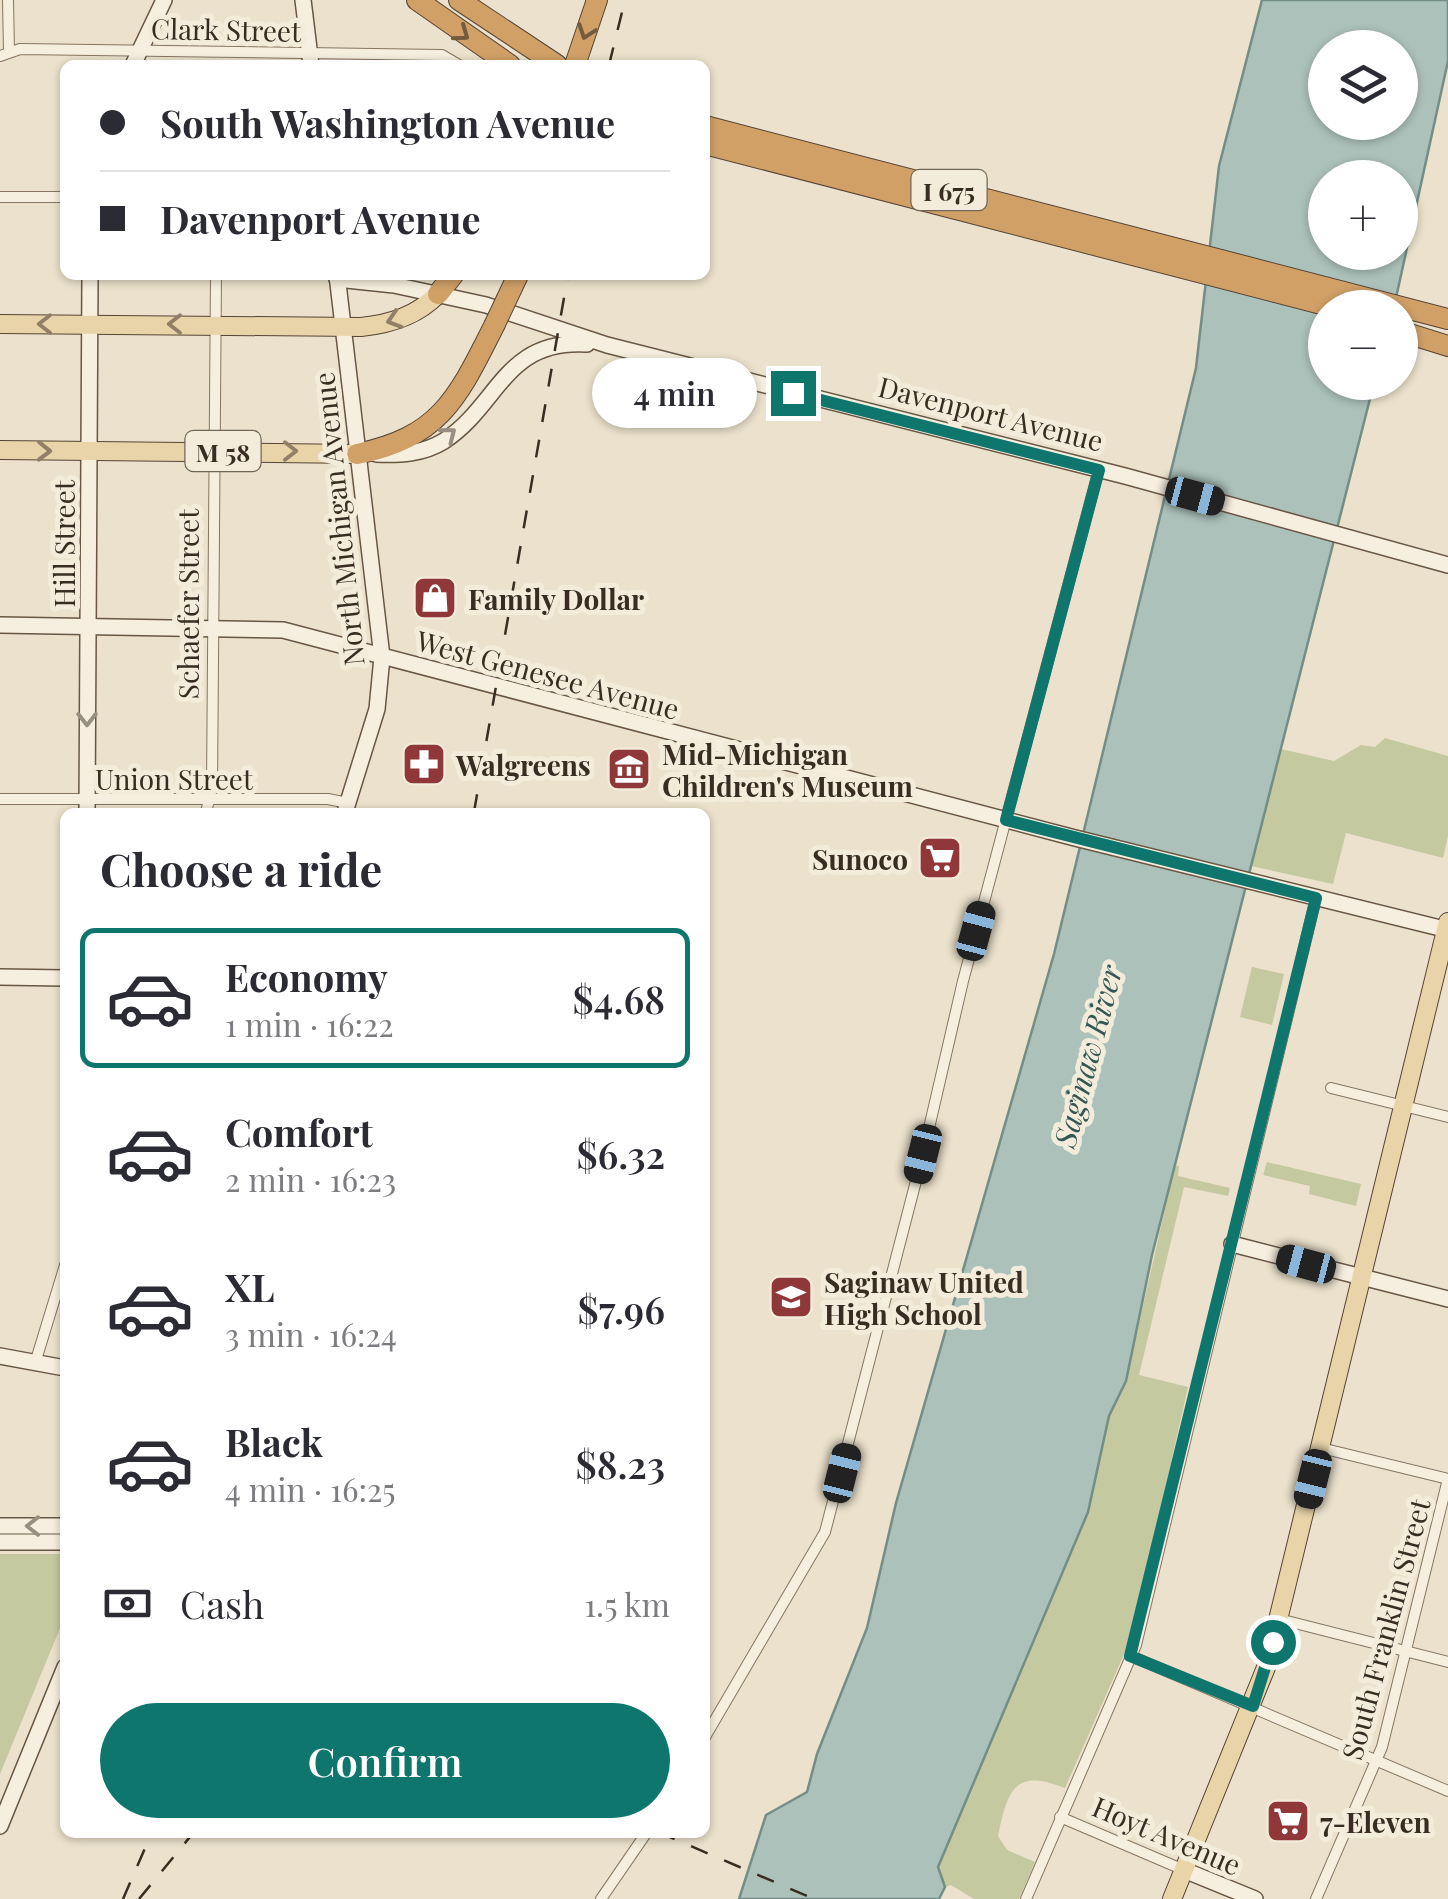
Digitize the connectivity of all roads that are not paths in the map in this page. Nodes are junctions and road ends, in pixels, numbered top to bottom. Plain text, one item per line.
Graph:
1 (8, 0) edge
2 (164, 0) edge
3 (303, 0) edge
4 (417, 0) edge
5 (459, 0) edge
6 (470, 0) edge
7 (598, 0) edge
8 (490, 24) junction
9 (4, 54) edge
10 (137, 58) edge
11 (215, 59) edge
12 (310, 59) edge
13 (452, 60) edge
14 (503, 60) edge
15 (547, 60) edge
16 (578, 60) edge
17 (710, 127) edge
18 (710, 145) edge
19 (710, 157) edge
20 (879, 190) junction
21 (0, 197) edge
22 (60, 197) edge
23 (90, 280) edge
24 (216, 280) edge
25 (337, 280) edge
26 (355, 280) edge
27 (449, 280) edge
28 (516, 280) edge
29 (438, 294) junction
30 (1308, 300) edge
31 (1448, 319) edge
32 (0, 324) edge
33 (90, 324) junction
34 (215, 325) junction
35 (342, 327) junction
36 (1418, 328) edge
37 (1448, 336) edge
38 (1418, 337) edge
39 (607, 344) junction
40 (1448, 346) edge
41 (0, 450) edge
42 (88, 451) junction
43 (213, 451) junction
44 (357, 454) junction
45 (1099, 470) junction
46 (1448, 565) edge
47 (0, 624) edge
48 (88, 626) junction
49 (212, 626) junction
50 (382, 657) junction
51 (0, 800) edge
52 (210, 800) junction
53 (87, 806) edge
54 (207, 808) edge
55 (346, 808) edge
56 (1006, 820) junction
57 (1316, 898) junction
58 (1447, 927) edge
59 (0, 978) edge
60 (60, 978) edge
61 (1274, 1074) junction
62 (1287, 1077) dead end
63 (1332, 1088) dead end
64 (1403, 1106) junction
65 (1448, 1117) edge
66 (1232, 1244) junction
67 (1361, 1278) junction
68 (60, 1281) edge
69 (1448, 1300) edge
70 (0, 1356) edge
71 (36, 1360) junction
72 (60, 1367) edge
73 (1321, 1448) junction
74 (1448, 1479) edge
75 (0, 1526) edge
76 (60, 1526) edge
77 (0, 1542) edge
78 (60, 1542) edge
79 (1279, 1618) junction
80 (1406, 1651) junction
81 (1130, 1656) junction
82 (1448, 1662) edge
83 (60, 1678) edge
84 (1253, 1706) junction
85 (710, 1728) edge
86 (1377, 1758) junction
87 (1448, 1791) edge
88 (1060, 1817) junction
89 (0, 1826) edge
90 (643, 1838) edge
91 (1184, 1870) junction
92 (602, 1899) edge
93 (1026, 1899) edge
94 (1172, 1899) edge
95 (1255, 1899) edge
96 (1316, 1899) edge

1 - 9 street
2 - 10 main road
3 - 12 main road
4 -> 14 highway
5 - 8 highway
6 - 8 highway
7 -> 16 highway
8 - 15 highway
9 - 10 street, Clark Street
10 - 11 street, Clark Street
11 - 12 street, Clark Street
12 - 13 street, Clark Street
17 - 31 highway, I 675
18 - 20 highway, I 675
19 - 20 highway
20 - 30 highway, I 675
21 - 22 street
23 - 33 main road, Hill Street
24 - 34 street, Schaefer Street
25 - 35 main road, North Michigan Avenue
26 - 29 main road, Davenport Avenue
27 - 29 highway
28 - 44 highway, bridge
29 -> 35 main road
29 - 39 main road, Davenport Avenue
33 -> 32 main road
34 -> 33 main road
33 - 42 main road, Hill Street
34 - 35 main road
34 - 43 street, Schaefer Street
35 - 44 main road, North Michigan Avenue
36 - 37 highway
38 - 40 highway
44 -> 39 main road
39 - 45 main road, Davenport Avenue
41 -> 42 main road, M 58
42 - 43 main road, M 58
42 - 48 main road, Hill Street
43 -> 44 main road, M 58
43 - 49 street, Schaefer Street
44 - 50 main road, North Michigan Avenue
45 - 46 main road, Davenport Avenue
45 - 56 street
47 - 48 main road, West Genesee Avenue
48 - 49 main road, West Genesee Avenue
48 -> 53 main road, Hill Street
49 - 50 main road, West Genesee Avenue
49 - 52 street, Schaefer Street
50 - 55 main road, North Michigan Avenue
50 - 56 main road, West Genesee Avenue
51 - 53 street, Union Street
52 - 53 street, Union Street
52 - 54 street, Schaefer Street
52 - 55 street, Union Street
56 - 57 main road, West Genesee Avenue
56 - 85 street
57 - 58 main road, West Genesee Avenue
57 - 61 street
58 - 64 main road
59 - 60 main road
61 - 62 street
61 - 66 street
63 - 64 street
64 - 65 street
64 - 67 main road
66 - 67 main road
66 - 81 street
67 - 69 main road
67 - 73 main road
68 - 71 street
70 - 71 main road
71 - 72 main road
73 - 74 street
73 - 79 main road
74 - 80 street, South Franklin Street
76 -> 75 main road
77 - 78 main road
79 - 80 street
79 - 84 main road
80 - 82 street
80 - 86 street, South Franklin Street
81 - 84 street
81 - 88 street
83 - 89 main road
84 - 86 street
84 - 91 main road
86 - 87 street
86 - 96 street, South Franklin Street
88 - 91 street, Hoyt Avenue
88 - 93 street
90 - 92 street
91 - 94 main road
91 - 95 main road, Hoyt Avenue

